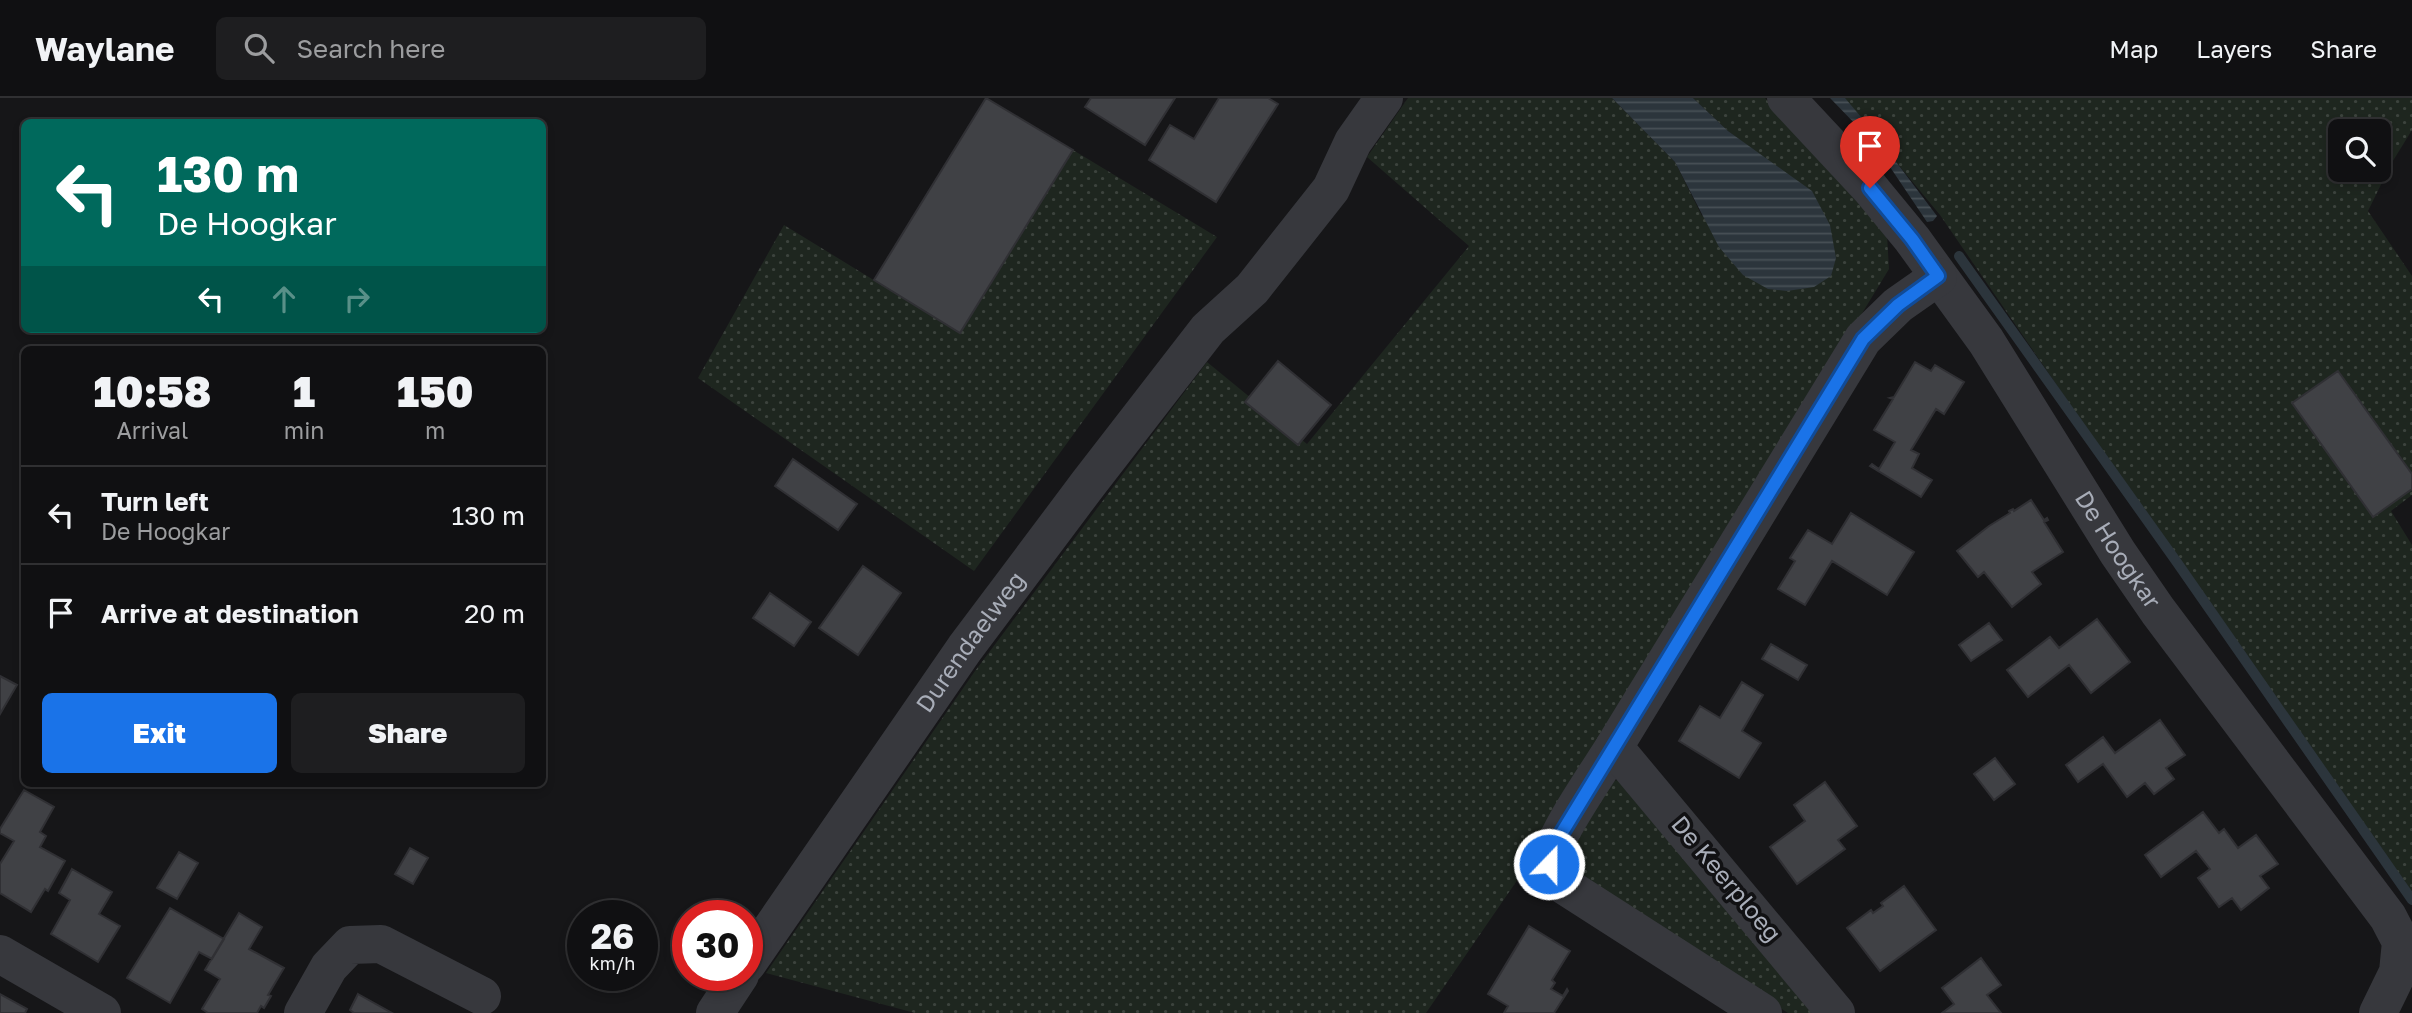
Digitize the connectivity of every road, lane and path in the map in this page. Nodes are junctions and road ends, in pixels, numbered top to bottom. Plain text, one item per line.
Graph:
1 (1384, 98) edge
2 (1786, 98) edge
3 (1938, 276) junction
4 (1614, 747) junction
5 (763, 941) edge
6 (0, 954) edge
7 (729, 991) edge
8 (482, 996) dead end
9 (102, 1013) edge
10 (303, 1013) edge
11 (715, 1013) edge
12 (1763, 1013) edge
13 (1836, 1013) edge
14 (2378, 1013) edge

1 - 5 street, Durendaelweg
2 - 3 street, De Hoogkar
3 - 4 street
3 - 14 street, De Hoogkar
4 - 12 street
4 - 13 street, De Keerploeg
6 - 9 street
7 - 11 street
8 - 10 street

